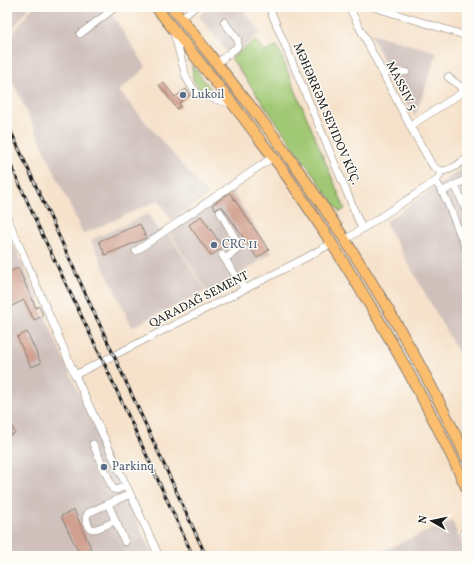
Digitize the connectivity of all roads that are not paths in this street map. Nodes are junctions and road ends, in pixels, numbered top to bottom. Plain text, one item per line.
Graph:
1 (116, 7) edge
2 (156, 7) edge
3 (172, 7) edge
4 (195, 7) edge
5 (270, 7) edge
6 (349, 7) edge
7 (373, 7) edge
8 (181, 18) junction
9 (224, 22) dead end
10 (173, 29) junction
11 (80, 34) dead end
12 (467, 36) edge
13 (217, 63) junction
14 (382, 72) junction
15 (406, 72) dead end
16 (448, 77) dead end
17 (233, 104) junction
18 (410, 126) junction
19 (273, 157) junction
20 (467, 158) edge
21 (440, 171) junction
22 (467, 179) edge
23 (436, 181) junction
24 (455, 185) junction
25 (443, 191) junction
26 (220, 212) dead end
27 (467, 213) edge
28 (8, 219) edge
29 (362, 230) junction
30 (345, 240) junction
31 (332, 243) junction
32 (136, 251) dead end
33 (467, 251) edge
34 (245, 289) junction
35 (75, 375) junction
36 (93, 444) dead end
37 (467, 458) edge
38 (126, 486) junction
39 (467, 489) edge
40 (130, 494) junction
41 (108, 504) junction
42 (115, 521) junction
43 (467, 527) edge
44 (125, 542) dead end
45 (467, 543) edge
46 (158, 556) edge

1 - 11 street
2 - 10 highway
3 - 8 highway
4 - 8 street
5 - 29 street, MƏHƏRRƏM SEYIDOV KÜÇ.
6 - 14 street, MASSIV 5
7 - 12 street
8 - 13 highway
9 - 13 street
10 - 17 highway
10 - 17 street
13 - 30 highway
14 - 15 street
14 - 18 street, MASSIV 5
16 - 18 street
17 - 19 highway
18 - 21 street, MASSIV 5
19 - 31 highway
19 - 32 street
20 - 21 street
21 - 23 street
22 - 24 street
23 - 25 street
23 - 29 street
24 - 25 street
24 - 27 street
25 - 33 street
26 - 34 street
28 - 35 street
29 - 30 street
30 - 37 highway
31 - 34 street, QARADAĞ SEMENT
31 - 39 highway
34 - 35 street, QARADAĞ SEMENT
35 - 38 street
36 - 38 street
38 - 40 street
40 - 41 street
40 - 46 street
41 - 42 street
41 - 42 street
42 - 44 street
43 - 45 street

